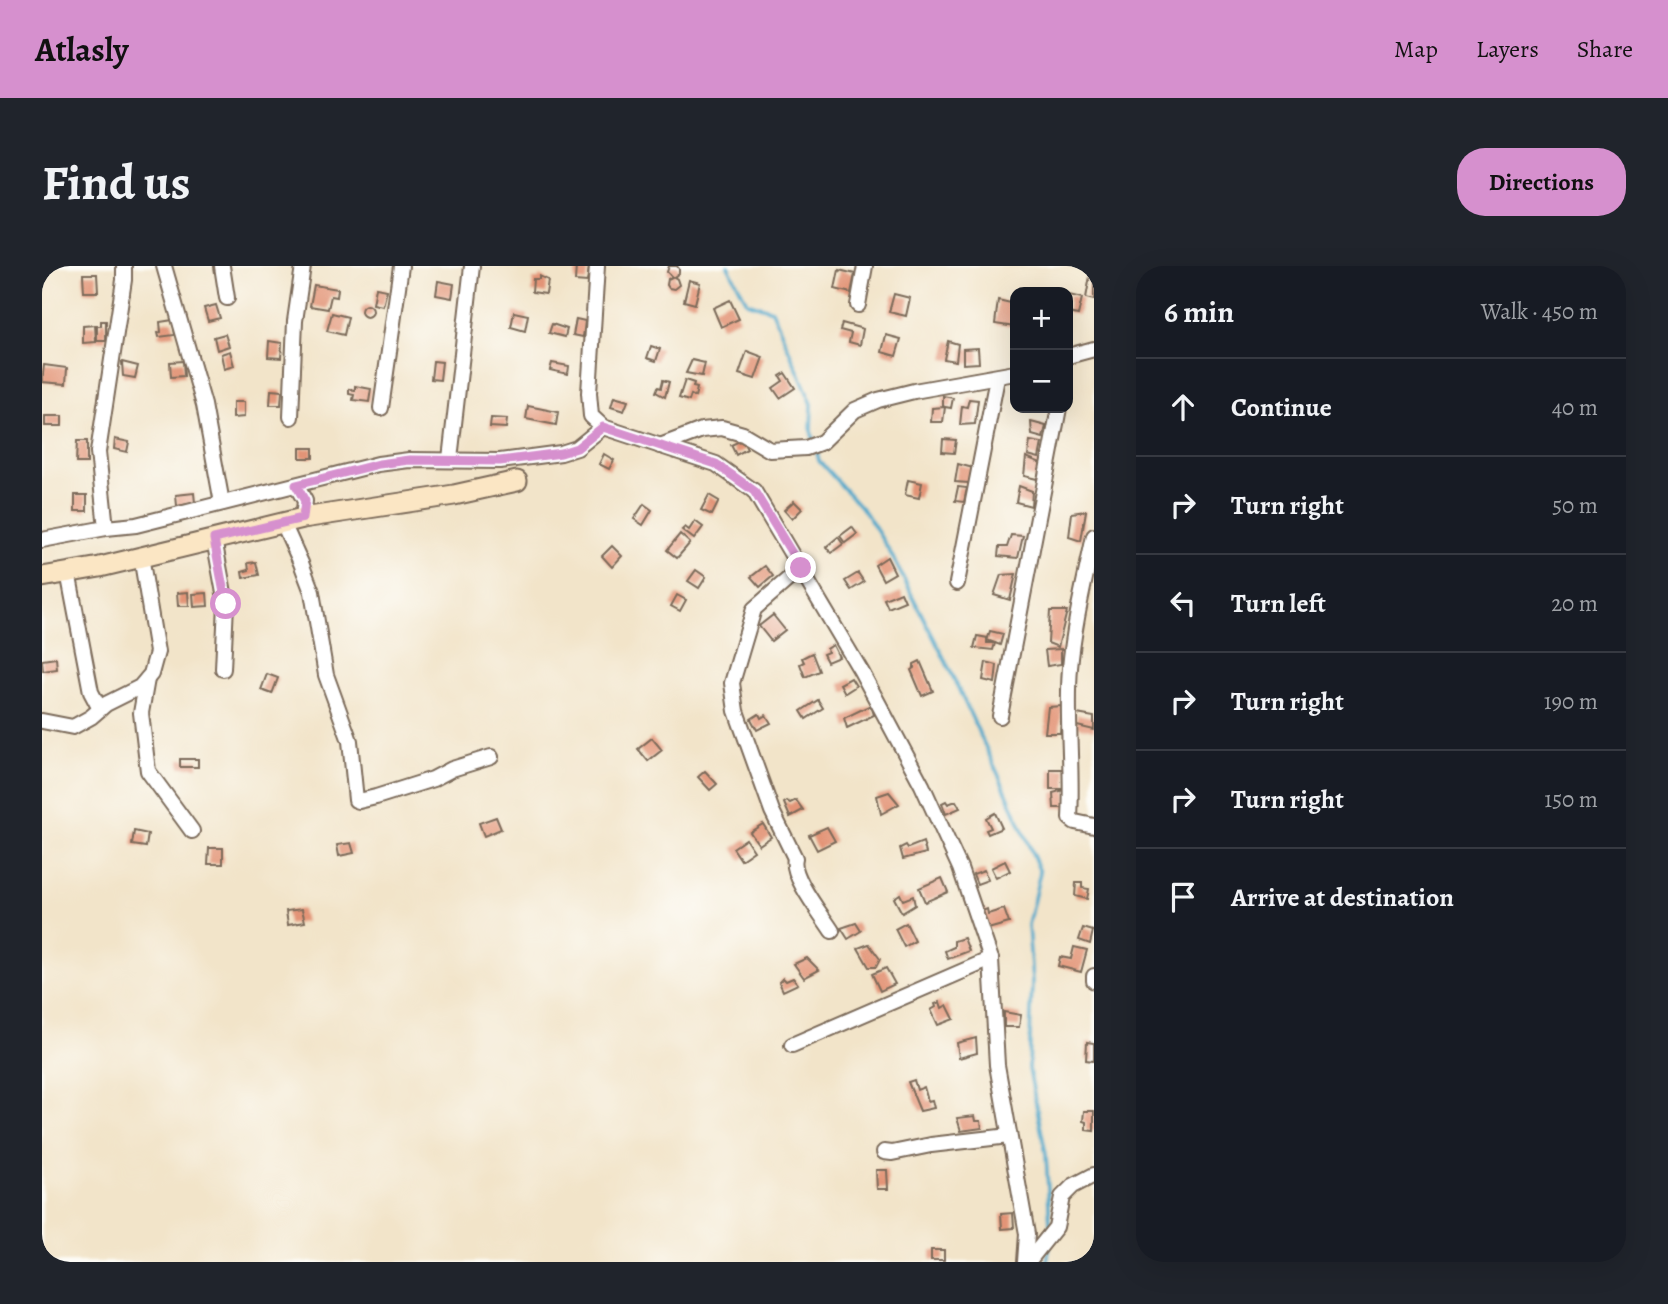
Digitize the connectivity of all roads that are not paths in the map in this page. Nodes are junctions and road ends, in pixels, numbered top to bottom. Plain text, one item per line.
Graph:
1 (124, 266) edge
2 (164, 266) edge
3 (222, 266) edge
4 (303, 266) edge
5 (401, 266) edge
6 (472, 266) edge
7 (597, 266) edge
8 (864, 266) edge
9 (227, 298) dead end
10 (858, 305) dead end
11 (1094, 349) edge
12 (1073, 358) edge
13 (1010, 374) edge
14 (997, 378) junction
15 (381, 408) dead end
16 (1058, 413) edge
17 (291, 417) dead end
18 (603, 427) junction
19 (660, 446) junction
20 (450, 459) junction
21 (517, 481) dead end
22 (296, 485) junction
23 (222, 503) junction
24 (303, 518) junction
25 (283, 523) junction
26 (106, 528) junction
27 (1094, 536) edge
28 (214, 539) junction
29 (42, 540) edge
30 (141, 556) junction
31 (801, 568) junction
32 (68, 572) junction
33 (42, 576) edge
34 (957, 583) dead end
35 (223, 669) dead end
36 (147, 679) junction
37 (100, 709) junction
38 (1000, 716) dead end
39 (42, 721) edge
40 (491, 757) dead end
41 (1094, 827) edge
42 (192, 831) dead end
43 (832, 931) dead end
44 (991, 959) junction
45 (792, 1045) dead end
46 (1009, 1136) junction
47 (884, 1152) dead end
48 (1094, 1175) edge
49 (1026, 1262) edge

1 - 26 street
2 - 23 street
3 - 9 street
4 - 17 street
5 - 15 street
6 - 20 street
7 - 18 street
8 - 10 street
11 - 12 street
13 - 14 street
14 - 19 street
14 - 34 street
16 - 38 street
18 - 19 street
18 - 20 street
19 - 31 street
20 - 22 street
21 - 24 street
22 - 23 street
22 - 24 street
23 - 26 street
24 - 25 street
25 - 28 street
25 - 40 street
26 - 29 street
27 - 41 street
28 - 30 street
28 - 35 street
30 - 32 street
30 - 36 street
31 - 43 street
31 - 44 street
32 - 33 street
32 - 37 street
36 - 37 street
36 - 42 street
37 - 39 street
44 - 45 street
44 - 46 street
46 - 47 street
46 - 49 street
48 - 49 street

